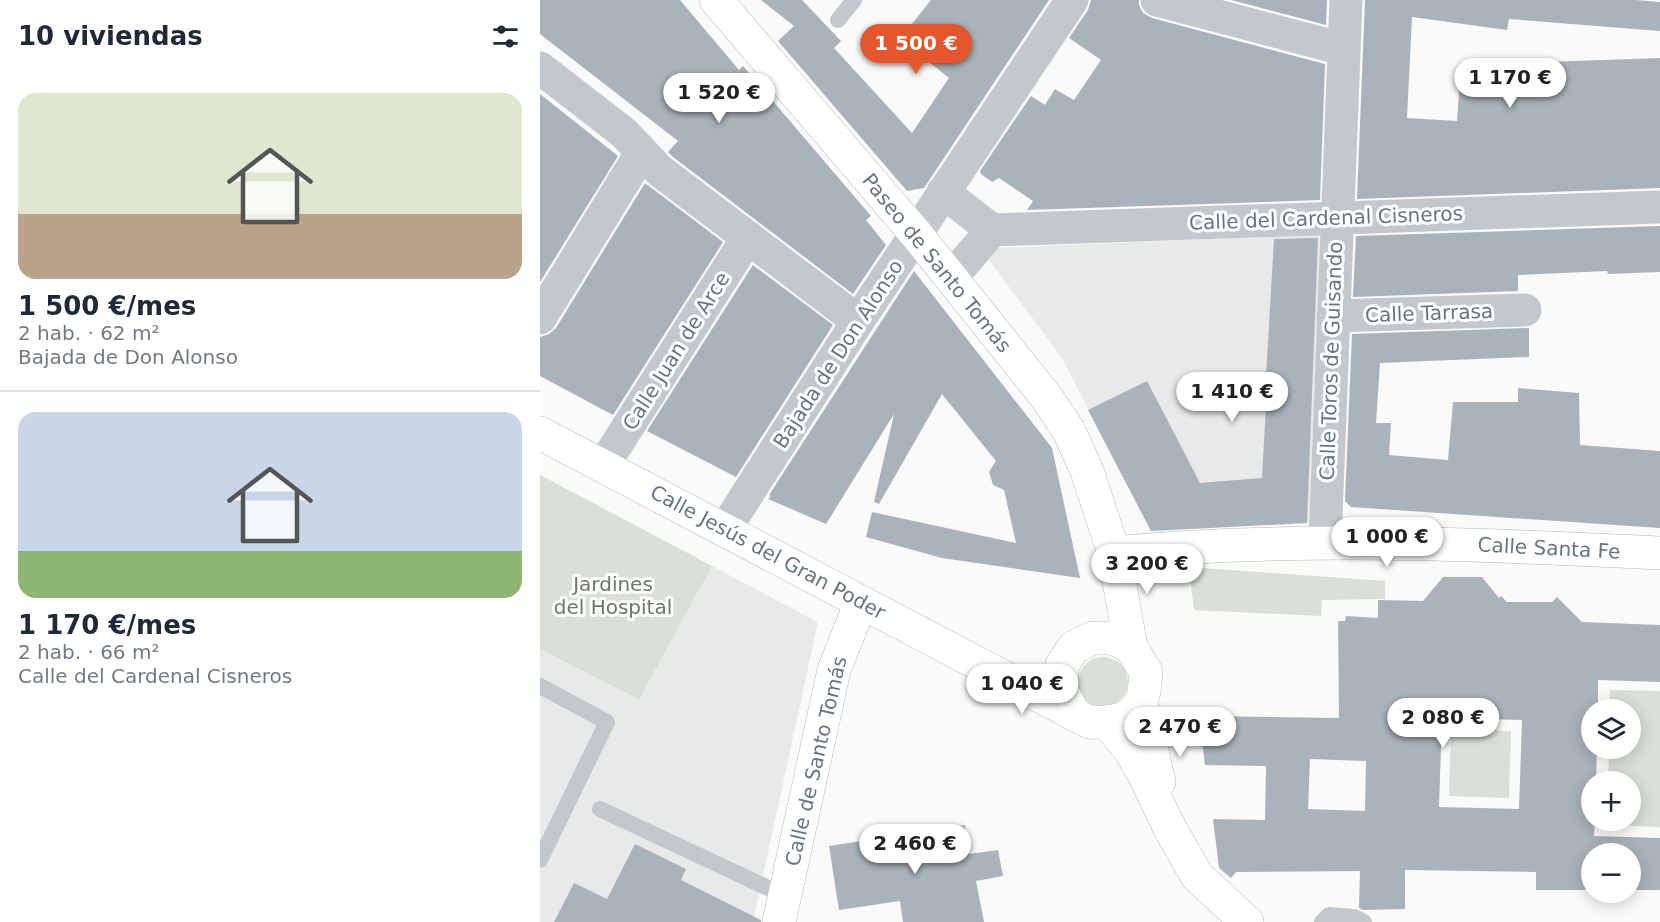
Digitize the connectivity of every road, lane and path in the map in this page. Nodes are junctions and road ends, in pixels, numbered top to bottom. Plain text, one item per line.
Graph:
1 (716, 0) edge
2 (854, 0) edge
3 (1072, 0) edge
4 (1157, 0) edge
5 (1346, 0) edge
6 (838, 20) dead end
7 (1343, 49) junction
8 (540, 68) edge
9 (642, 152) junction
10 (943, 192) junction
11 (1660, 207) edge
12 (1336, 218) junction
13 (992, 230) junction
14 (916, 234) junction
15 (748, 237) junction
16 (951, 278) junction
17 (1525, 310) dead end
18 (1333, 316) junction
19 (540, 318) edge
20 (858, 321) junction
21 (540, 433) edge
22 (603, 466) junction
23 (725, 529) junction
24 (1325, 543) junction
25 (1114, 553) junction
26 (1660, 553) edge
27 (861, 602) junction
28 (1093, 638) junction
29 (1131, 647) junction
30 (1062, 665) junction
31 (995, 673) junction
32 (540, 686) edge
33 (1141, 702) junction
34 (1072, 712) junction
35 (1108, 723) junction
36 (600, 809) dead end
37 (1168, 825) junction
38 (540, 860) edge
39 (782, 909) edge
40 (1247, 922) edge
41 (1322, 922) edge
42 (1364, 922) edge

1 - 14 street, Paseo de Santo Tomás
2 - 6 lane
3 - 10 street, Bajada de Don Alonso
4 - 7 street
5 - 7 street, Calle Toros de Guisando
7 - 12 street, Calle Toros de Guisando
8 - 9 street
9 - 15 street
9 - 19 street
10 - 13 street
10 - 14 street, Bajada de Don Alonso
11 - 12 street, Calle del Cardenal Cisneros
12 - 13 street, Calle del Cardenal Cisneros
12 - 18 street, Calle Toros de Guisando
13 - 16 street
14 - 16 street, Paseo de Santo Tomás
14 - 20 street, Bajada de Don Alonso
15 - 20 street
15 - 22 street, Calle Juan de Arce
16 - 25 street, Paseo de Santo Tomás
17 - 18 street, Calle Tarrasa
18 - 24 street, Calle Toros de Guisando
20 - 23 street, Bajada de Don Alonso
21 - 22 street, Calle Jesús del Gran Poder
22 - 23 street, Calle Jesús del Gran Poder
23 - 27 street, Calle Jesús del Gran Poder
24 - 25 street, Calle Santa Fe
24 - 26 street, Calle Santa Fe
25 - 28 street, Paseo de Santo Tomás
25 - 29 street, Paseo de Santo Tomás
27 - 31 street, Calle Jesús del Gran Poder
27 - 39 street, Calle de Santo Tomás
28 - 29 street
28 - 30 street
29 - 33 street
30 - 31 street
30 - 34 street
31 - 34 street, Calle Jesús del Gran Poder
32 - 38 lane
33 - 35 street
33 - 37 street
34 - 35 street
35 - 37 street
36 - 39 lane
37 - 40 street
41 - 42 lane

